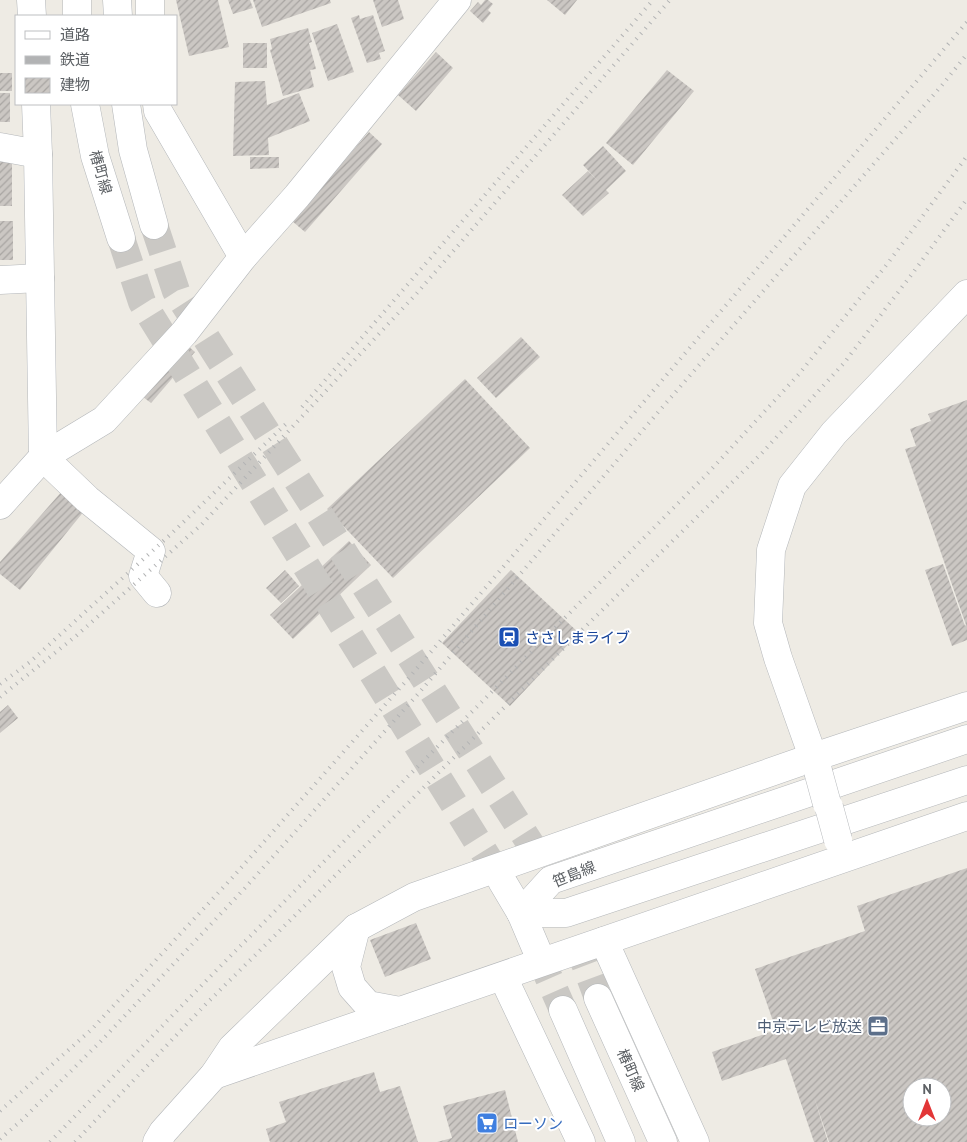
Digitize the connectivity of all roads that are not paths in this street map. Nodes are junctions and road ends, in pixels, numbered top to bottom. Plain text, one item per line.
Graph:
1 (31, 0) edge
2 (77, 0) edge
3 (117, 0) edge
4 (150, 0) edge
5 (457, 0) edge
6 (32, 15) edge
7 (77, 15) edge
8 (118, 15) edge
9 (150, 15) edge
10 (36, 105) edge
11 (85, 105) edge
12 (126, 105) edge
13 (156, 105) edge
14 (0, 147) edge
15 (38, 154) junction
16 (154, 225) tunnel mouth
17 (121, 238) tunnel mouth
18 (244, 257) junction
19 (40, 278) junction
20 (0, 280) edge
21 (967, 294) edge
22 (43, 456) junction
23 (0, 506) edge
24 (157, 593) dead end
25 (967, 706) edge
26 (967, 739) edge
27 (816, 764) junction
28 (967, 780) edge
29 (967, 816) edge
30 (841, 849) junction
31 (547, 872) junction
32 (502, 881) tunnel mouth
33 (521, 913) junction
34 (566, 913) junction
35 (356, 928) junction
36 (576, 939) tunnel mouth
37 (604, 941) junction
38 (538, 953) tunnel mouth
39 (503, 976) junction
40 (598, 998) tunnel mouth
41 (563, 1010) tunnel mouth
42 (400, 1011) junction
43 (214, 1075) junction
44 (157, 1142) edge
45 (581, 1142) edge
46 (620, 1142) edge
47 (663, 1142) edge
48 (695, 1142) edge

1 - 6 street
2 - 7 street
3 - 8 street
4 - 9 street
5 - 18 street
10 - 15 street
11 - 17 street, 椿町線
12 - 16 street
13 - 18 street
14 - 15 street
15 - 19 street
18 - 22 street
19 - 20 street
19 - 22 street
21 - 27 street
22 - 23 street
22 - 24 street
25 - 27 street
26 - 31 street, 笹島線
27 - 30 street, bridge
27 - 35 street
28 - 34 street, 笹島線
29 - 30 street
30 - 37 street
31 - 33 street, 笹島線
31 - 34 street
32 - 33 street
33 - 34 street, 笹島線
33 - 38 street
34 - 36 street
35 - 42 street
35 - 43 street
37 - 39 street
37 - 48 street
39 - 42 street
39 - 45 street
40 - 47 street, 椿町線
41 - 46 street
42 - 43 street
43 - 44 street

